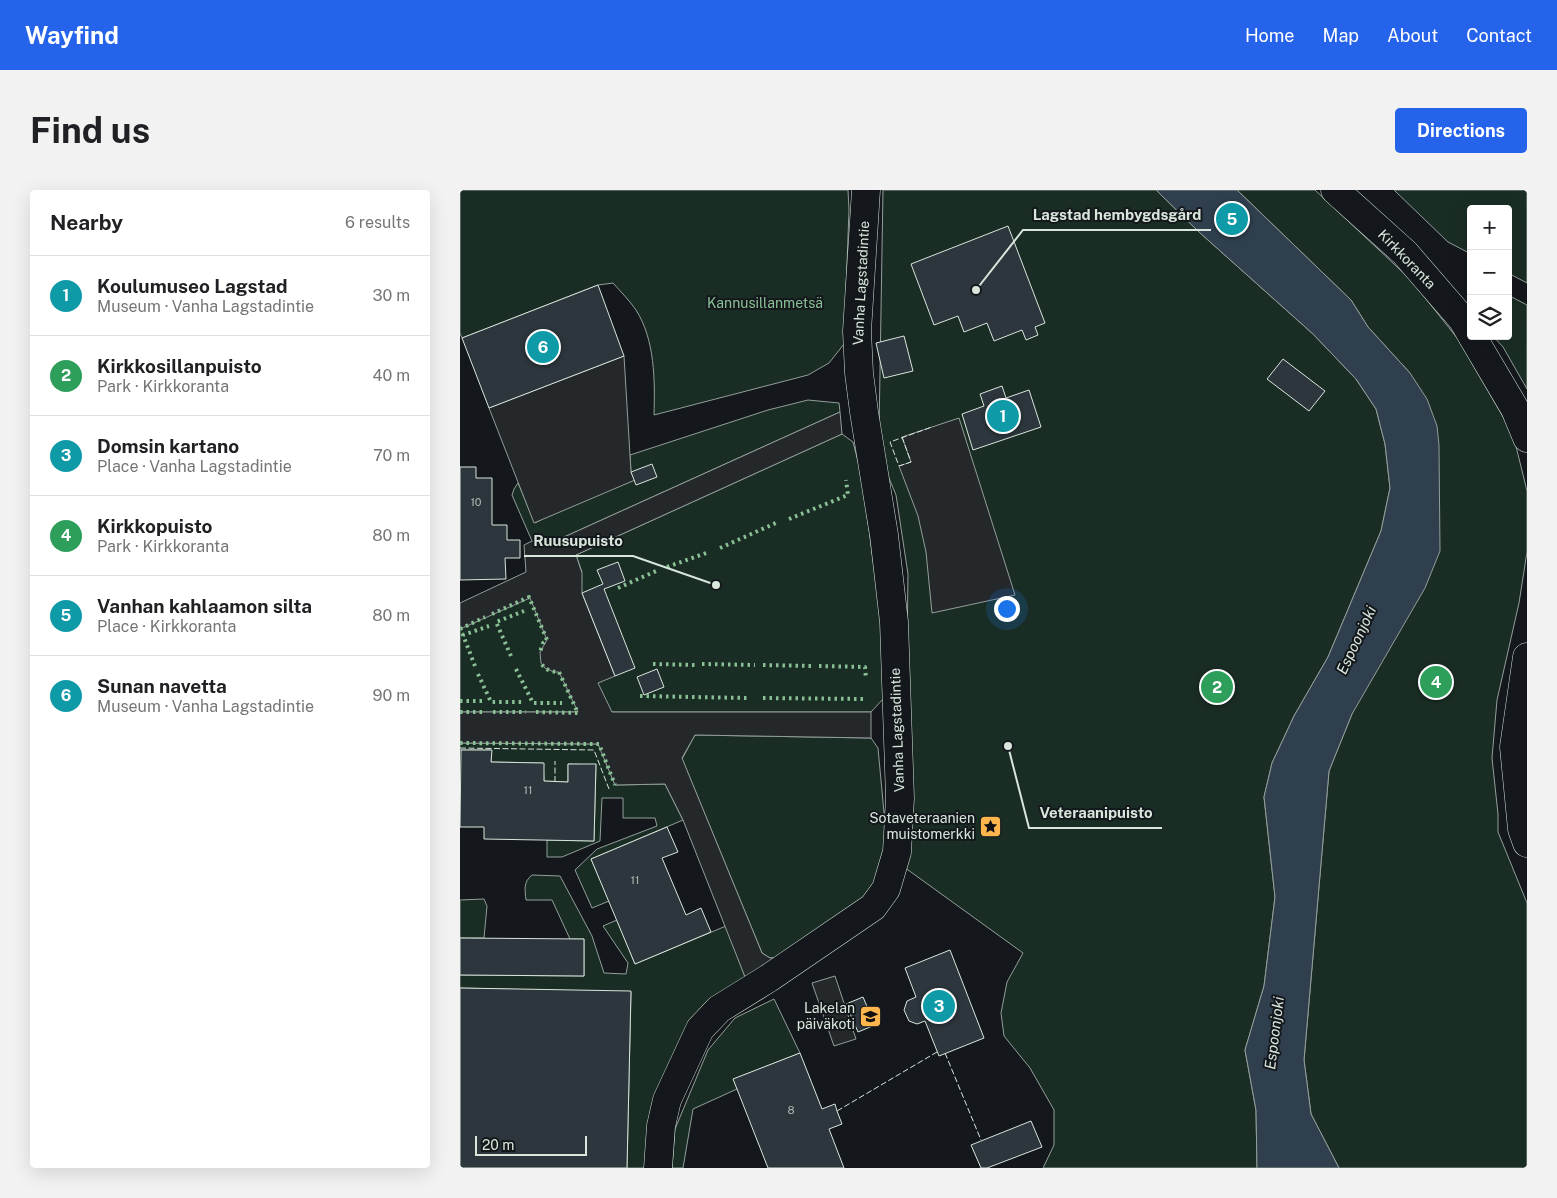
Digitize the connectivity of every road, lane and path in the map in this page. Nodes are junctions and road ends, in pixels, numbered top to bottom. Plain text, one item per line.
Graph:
1 (866, 190) edge
2 (1335, 190) edge
3 (1467, 328) edge
4 (1474, 340) edge
5 (1527, 438) edge
6 (1527, 657) edge
7 (1527, 843) edge
8 (658, 1168) edge

1 - 8 street, Vanha Lagstadintie
2 - 3 street, Kirkkoranta
4 - 5 street, Kirkkoranta
6 - 7 street

